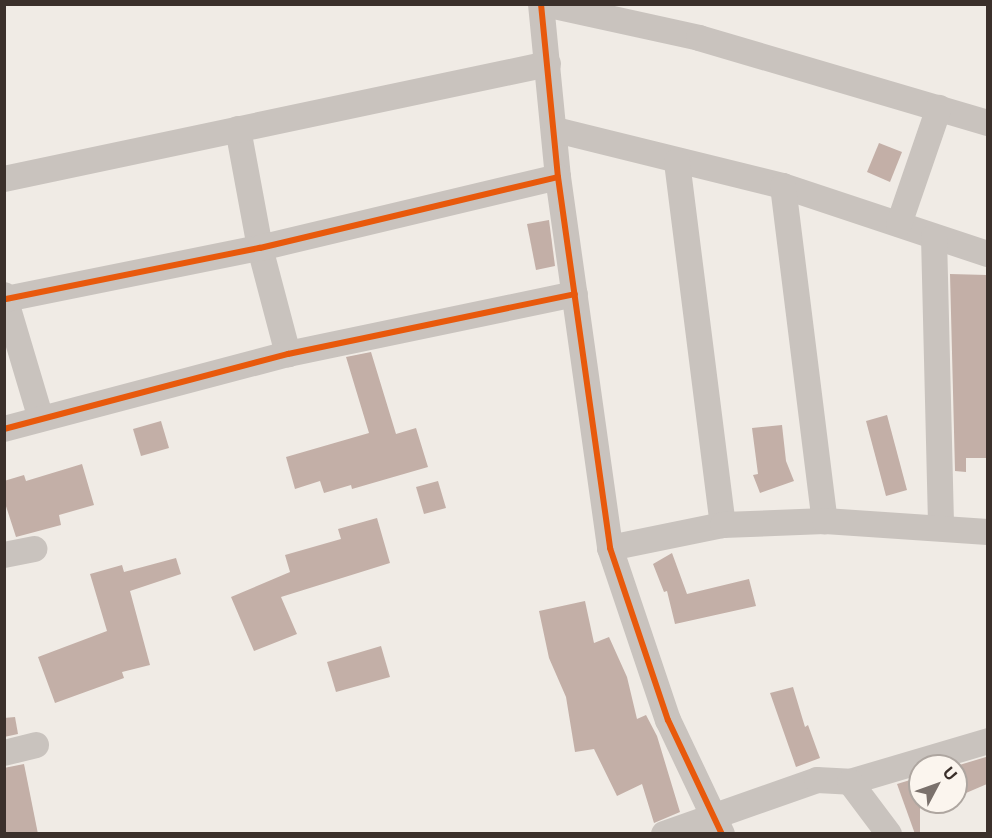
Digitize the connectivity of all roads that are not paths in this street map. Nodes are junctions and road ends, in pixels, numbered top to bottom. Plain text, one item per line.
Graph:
1 (543, 4) edge
2 (548, 64) junction
3 (939, 108) junction
4 (987, 123) edge
5 (238, 129) junction
6 (556, 130) junction
7 (677, 162) junction
8 (558, 177) junction
9 (4, 180) edge
10 (783, 186) junction
11 (899, 224) junction
12 (934, 237) junction
13 (260, 248) junction
14 (987, 254) edge
15 (575, 294) junction
16 (5, 297) edge
17 (288, 354) junction
18 (42, 419) junction
19 (4, 429) edge
20 (825, 521) junction
21 (723, 525) junction
22 (941, 528) junction
23 (987, 532) edge
24 (610, 548) junction
25 (34, 549) dead end
26 (4, 555) edge
27 (987, 741) edge
28 (36, 745) dead end
29 (4, 753) edge
30 (850, 782) junction
31 (717, 826) edge
32 (664, 834) edge
33 (890, 834) edge

1 - 2 street
1 - 3 street
2 - 5 street
2 - 6 street
3 - 4 street
3 - 11 street
5 - 9 street
5 - 13 street
6 - 7 street
6 - 8 street
7 - 10 street
7 - 21 street
8 - 13 street
8 - 15 street
10 - 11 street
10 - 20 street
11 - 12 street
12 - 14 street
12 - 22 street
13 - 16 street
13 - 17 street
15 - 17 street
15 - 24 street
16 - 18 street
17 - 18 street
18 - 19 street
20 - 21 street
20 - 22 street
21 - 24 street
22 - 23 street
24 - 31 street
25 - 26 street
27 - 30 street
28 - 29 street
30 - 31 street
30 - 33 street
31 - 32 street

